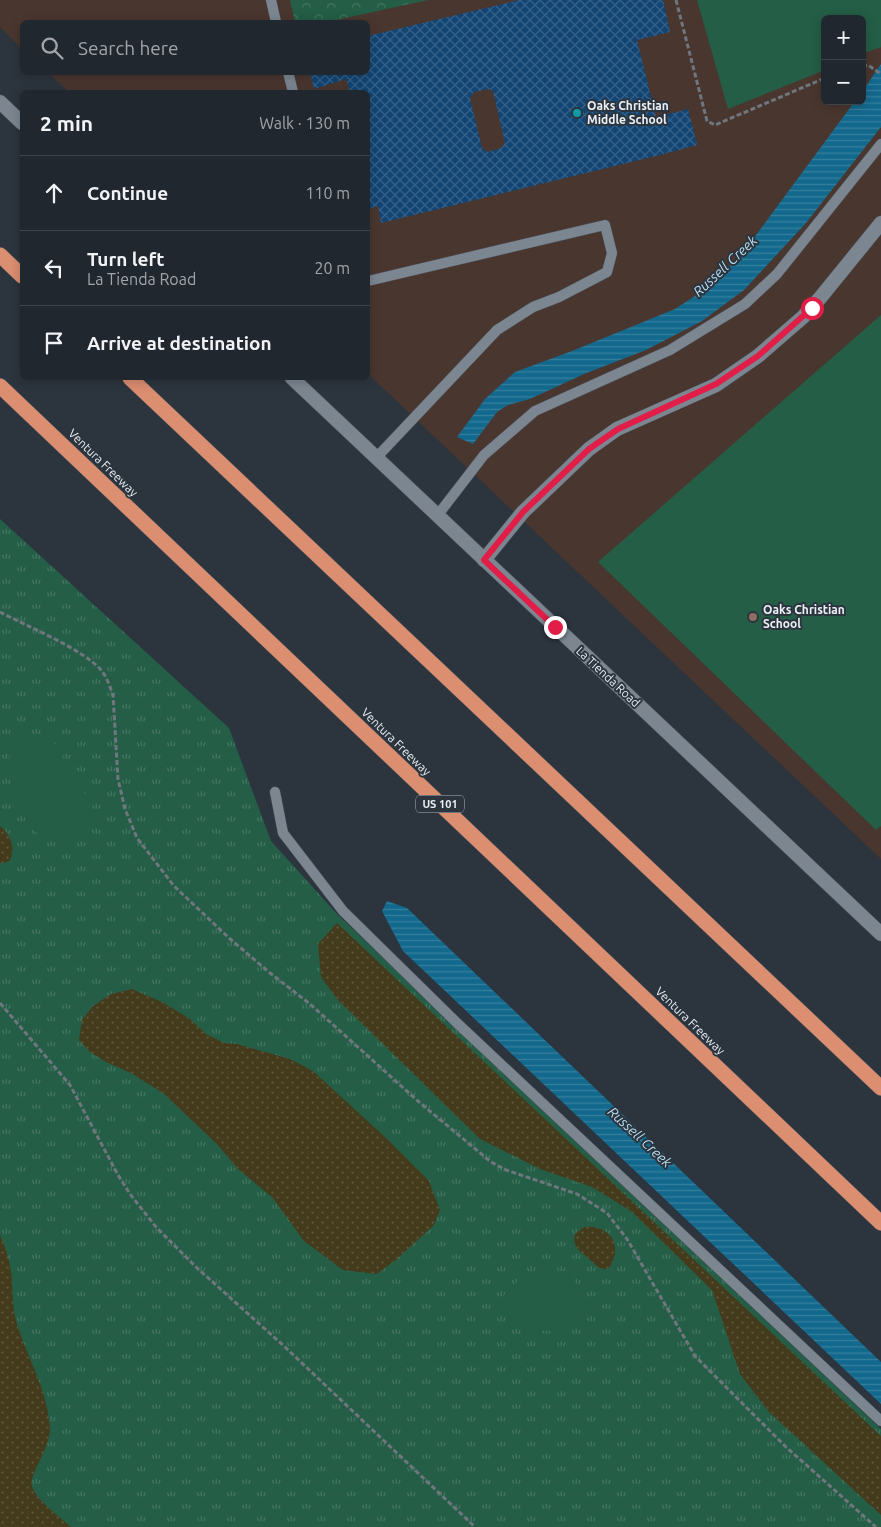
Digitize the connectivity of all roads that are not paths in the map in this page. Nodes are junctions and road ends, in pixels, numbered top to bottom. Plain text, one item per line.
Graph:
1 (271, 0) edge
2 (276, 20) edge
3 (289, 75) edge
4 (292, 90) edge
5 (0, 102) edge
6 (20, 121) edge
7 (881, 144) edge
8 (881, 224) edge
9 (0, 255) edge
10 (20, 274) edge
11 (370, 281) edge
12 (132, 380) edge
13 (294, 380) edge
14 (0, 386) edge
15 (376, 458) junction
16 (437, 516) junction
17 (484, 560) junction
18 (276, 792) dead end
19 (881, 934) edge
20 (881, 1088) edge
21 (881, 1223) edge
22 (881, 1421) edge

1 - 2 lane
3 - 4 lane
5 - 6 street
7 - 16 lane
8 - 17 street
9 - 10 highway
11 - 15 lane
12 - 20 highway
13 - 15 street, La Tienda Road
14 - 21 highway, Ventura Freeway / US 101
15 - 16 street, La Tienda Road
16 - 17 street, La Tienda Road
17 - 19 street, La Tienda Road
18 - 22 lane

